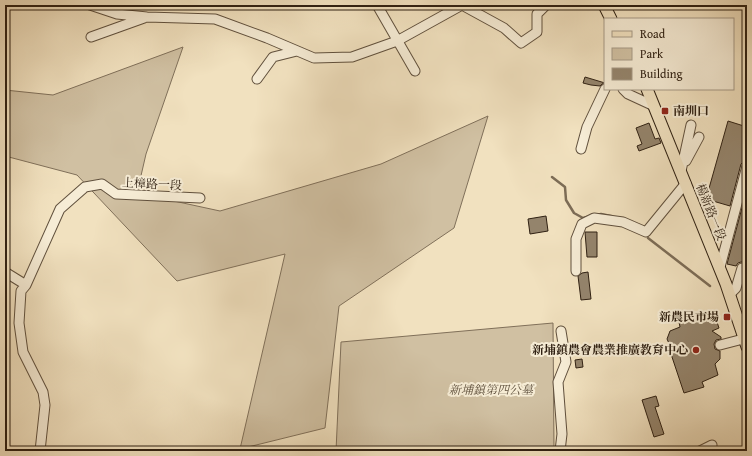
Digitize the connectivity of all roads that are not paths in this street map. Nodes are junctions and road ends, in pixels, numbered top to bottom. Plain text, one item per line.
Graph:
1 (90, 5) edge
2 (377, 5) edge
3 (546, 5) edge
4 (604, 5) edge
5 (147, 17) junction
6 (610, 18) edge
7 (91, 37) dead end
8 (397, 41) junction
9 (297, 51) junction
10 (415, 71) dead end
11 (256, 79) dead end
12 (605, 90) edge
13 (624, 90) edge
14 (647, 90) edge
15 (654, 106) junction
16 (691, 125) dead end
17 (699, 137) dead end
18 (581, 149) dead end
19 (747, 166) edge
20 (681, 171) junction
21 (686, 183) junction
22 (200, 198) dead end
23 (720, 267) junction
24 (742, 268) dead end
25 (576, 271) dead end
26 (5, 272) edge
27 (26, 284) junction
28 (730, 294) junction
29 (561, 331) dead end
30 (746, 341) edge
31 (720, 345) dead end
32 (712, 445) dead end
33 (40, 451) edge
34 (560, 451) edge
35 (700, 451) edge

1 - 5 street
2 - 8 street
3 - 8 street
4 - 6 main road
5 - 7 street
5 - 9 street
8 - 9 street
8 - 10 street
9 - 11 street
12 - 18 street
13 - 15 street
14 - 15 main road, 楊新路一段
15 - 20 main road, 楊新路一段
16 - 20 street
17 - 20 street
19 - 23 street
20 - 21 main road, 楊新路一段
21 - 23 main road, 楊新路一段
21 - 25 street
22 - 27 street, 上樟路一段
23 - 28 main road, 楊新路一段
24 - 28 street
26 - 27 street
27 - 33 street, 上樟路一段
28 - 30 main road, 楊新路一段
29 - 34 street
30 - 31 street
32 - 35 street

